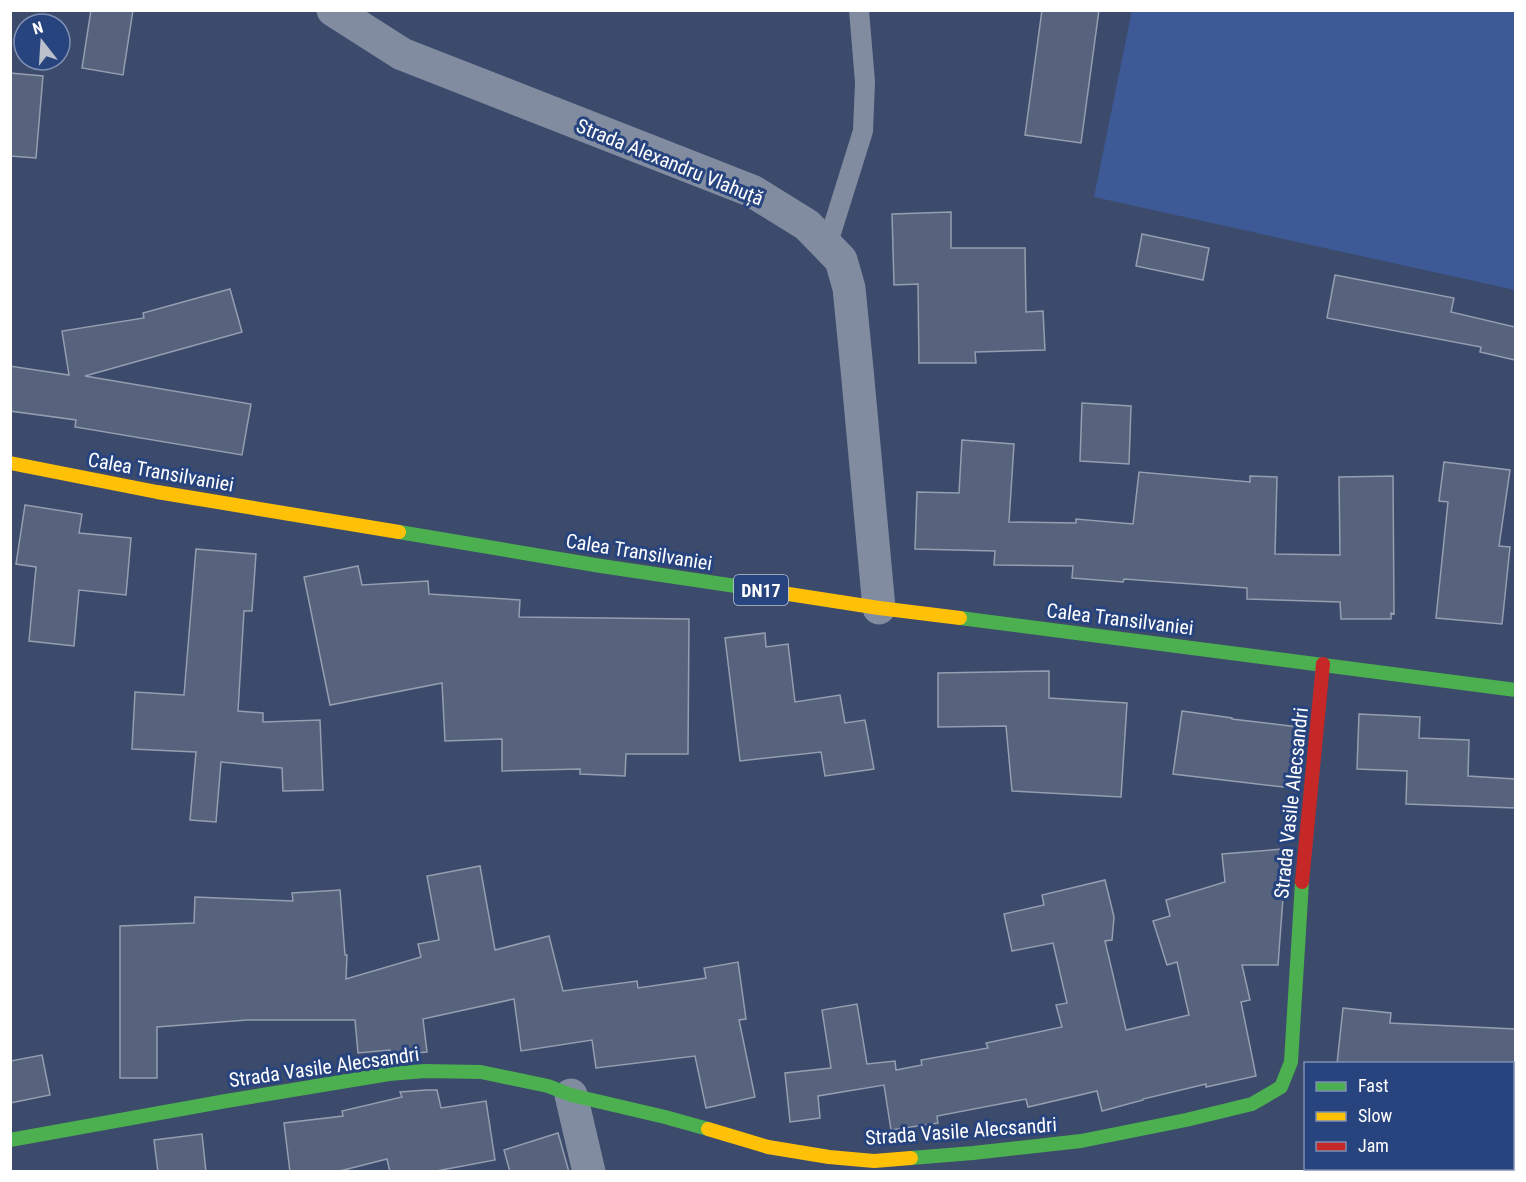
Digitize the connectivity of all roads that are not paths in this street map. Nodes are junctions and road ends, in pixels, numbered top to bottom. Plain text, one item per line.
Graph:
1 (333, 10) edge
2 (859, 10) edge
3 (826, 246) junction
4 (10, 464) edge
5 (879, 608) junction
6 (1323, 664) junction
7 (1515, 690) edge
8 (571, 1095) junction
9 (10, 1140) edge
10 (589, 1172) edge

1 - 3 street, Strada Alexandru Vlahuță
2 - 3 lane
3 - 5 street, Strada Alexandru Vlahuță
4 - 5 main road, Calea Transilvaniei / DN17
5 - 6 main road, Calea Transilvaniei / DN17
6 - 7 main road, Calea Transilvaniei / DN17
6 - 8 main road, Strada Vasile Alecsandri
8 - 9 main road, Strada Vasile Alecsandri
8 - 10 street

